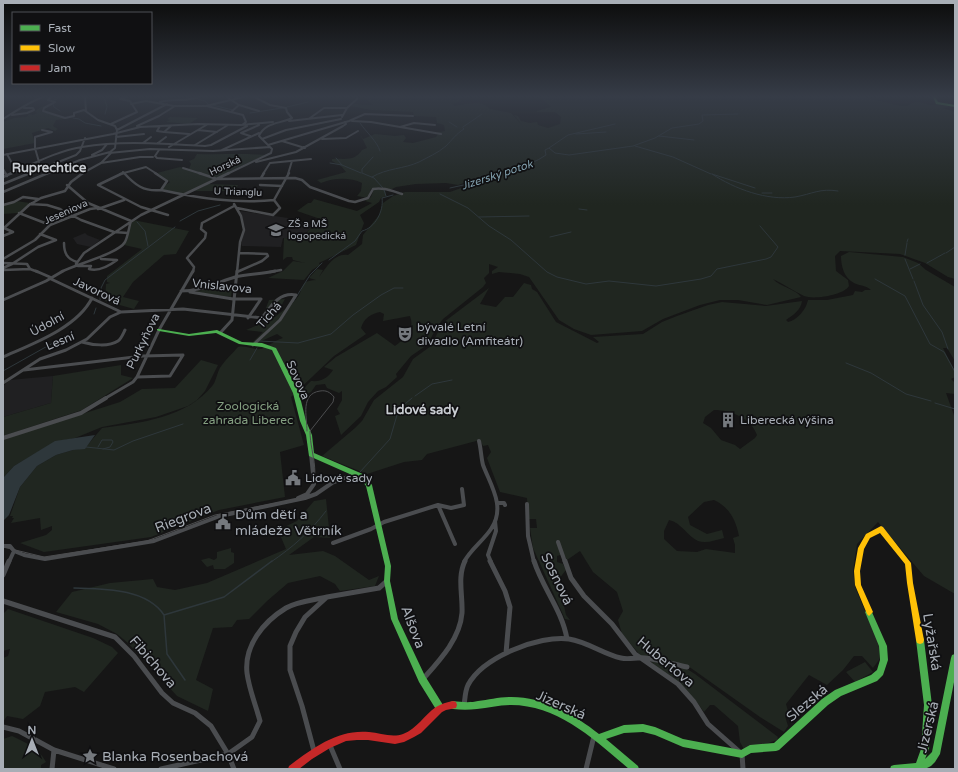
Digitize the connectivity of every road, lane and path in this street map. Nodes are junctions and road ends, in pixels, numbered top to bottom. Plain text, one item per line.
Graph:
1 (49, 133) edge
2 (112, 133) edge
3 (116, 133) edge
4 (177, 133) edge
5 (215, 133) edge
6 (234, 133) edge
7 (241, 133) edge
8 (259, 133) joint
9 (279, 133) edge
10 (297, 133) edge
11 (304, 133) edge
12 (331, 133) edge
13 (355, 133) edge
14 (435, 133) edge
15 (46, 134) joint
16 (144, 134) dead end
17 (190, 134) joint
18 (300, 134) junction
19 (441, 134) dead end
20 (251, 136) junction
21 (151, 137) dead end
22 (166, 137) dead end
23 (85, 138) junction
24 (116, 138) junction
25 (262, 139) junction
26 (321, 139) junction
27 (281, 140) junction
28 (115, 143) junction
29 (143, 143) junction
30 (107, 144) junction
31 (158, 144) junction
32 (174, 144) junction
33 (196, 145) junction
34 (269, 146) junction
35 (81, 147) junction
36 (169, 147) dead end
37 (35, 148) junction
38 (305, 148) junction
39 (159, 150) junction
40 (221, 150) junction
41 (113, 151) junction
42 (272, 152) junction
43 (110, 153) junction
44 (3, 154) edge
45 (7, 154) junction
46 (102, 154) junction
47 (154, 157) junction
48 (281, 157) junction
49 (87, 158) junction
50 (311, 159) dead end
51 (182, 160) dead end
52 (292, 161) junction
53 (39, 162) junction
54 (100, 163) junction
55 (250, 164) junction
56 (27, 167) junction
57 (183, 168) dead end
58 (3, 169) edge
59 (20, 170) junction
60 (38, 170) junction
61 (123, 172) junction
62 (7, 176) junction
63 (3, 177) edge
64 (261, 178) junction
65 (287, 178) junction
66 (217, 179) junction
67 (3, 184) edge
68 (68, 185) junction
69 (260, 185) dead end
70 (282, 186) junction
71 (71, 189) junction
72 (161, 190) junction
73 (65, 191) junction
74 (3, 192) edge
75 (401, 193) dead end
76 (182, 195) junction
77 (38, 199) junction
78 (124, 200) junction
79 (274, 200) junction
80 (234, 201) junction
81 (30, 204) junction
82 (3, 205) edge
83 (235, 207) junction
84 (97, 209) junction
85 (150, 210) junction
86 (20, 213) junction
87 (168, 215) dead end
88 (73, 216) junction
89 (131, 221) junction
90 (50, 226) junction
91 (114, 232) junction
92 (128, 233) junction
93 (40, 234) junction
94 (3, 236) edge
95 (64, 243) dead end
96 (239, 253) junction
97 (3, 259) edge
98 (3, 263) edge
99 (77, 263) junction
100 (12, 264) junction
101 (83, 265) junction
102 (3, 269) edge
103 (30, 269) junction
104 (67, 269) junction
105 (281, 270) dead end
106 (237, 272) junction
107 (236, 277) junction
108 (51, 278) junction
109 (181, 291) junction
110 (92, 298) junction
111 (233, 299) junction
112 (3, 300) edge
113 (170, 309) junction
114 (121, 312) junction
115 (232, 316) junction
116 (248, 318) junction
117 (125, 330) dead end
118 (159, 330) junction
119 (221, 332) junction
120 (82, 342) junction
121 (253, 345) junction
122 (147, 354) junction
123 (3, 357) edge
124 (24, 370) junction
125 (136, 377) junction
126 (3, 383) edge
127 (3, 438) edge
128 (479, 442) dead end
129 (311, 454) junction
130 (355, 474) junction
131 (462, 489) dead end
132 (292, 501) junction
133 (497, 503) junction
134 (505, 503) dead end
135 (527, 504) dead end
136 (438, 505) junction
137 (495, 521) junction
138 (379, 525) junction
139 (881, 528) joint
140 (558, 542) dead end
141 (333, 543) dead end
142 (456, 544) dead end
143 (3, 546) edge
144 (14, 551) junction
145 (3, 575) edge
146 (387, 581) junction
147 (327, 597) junction
148 (3, 600) edge
149 (567, 639) junction
150 (506, 653) junction
151 (642, 658) junction
152 (955, 658) edge
153 (687, 667) dead end
154 (422, 679) junction
155 (464, 707) junction
156 (440, 708) junction
157 (3, 727) edge
158 (597, 736) junction
159 (329, 743) junction
160 (54, 750) junction
161 (314, 752) junction
162 (228, 754) junction
163 (742, 754) junction
164 (927, 767) edge
165 (918, 768) junction
166 (52, 769) edge
167 (114, 769) edge
168 (161, 769) edge
169 (234, 769) edge
170 (292, 769) edge
171 (340, 769) edge
172 (586, 769) edge
173 (635, 769) edge
174 (743, 769) edge
175 (894, 769) edge

1 - 15 street
2 - 23 street
3 - 24 street
4 - 17 street
5 - 33 street
6 - 33 street
7 - 20 street
8 - 20 street
8 - 25 street
9 - 25 street
10 - 18 street
11 - 18 street
12 - 26 street
13 - 26 street
14 - 19 street
15 - 37 street
16 - 24 street
17 - 32 street
18 - 27 street
20 - 40 street
21 - 29 street
22 - 31 street
23 - 35 street
23 - 37 street
24 - 28 street
25 - 34 street
26 - 38 street
27 - 34 street
27 - 38 street
28 - 29 street
28 - 30 street
28 - 41 street
29 - 31 street
30 - 35 street
30 - 49 street
31 - 32 street
32 - 33 street
32 - 36 street
34 - 40 street
34 - 42 street
35 - 53 street
35 - 60 street
37 - 45 street
37 - 53 street
38 - 48 street
39 - 40 street
39 - 43 street
39 - 47 street
41 - 43 street
41 - 46 street
42 - 48 street
42 - 55 street, Horská
43 - 46 street
43 - 54 street
44 - 45 street
45 - 59 street
46 - 49 street
47 - 51 street
47 - 54 street
48 - 55 street
49 - 74 street
50 - 52 street
52 - 64 street
52 - 65 street
53 - 56 street
54 - 68 street
55 - 66 street, Horská
56 - 59 street
56 - 60 street
57 - 66 street
58 - 62 street
59 - 62 street
60 - 67 street
61 - 72 street, U Trianglu
61 - 72 street
61 - 78 street
62 - 63 street
64 - 65 street
64 - 66 street
65 - 70 street
65 - 75 street
66 - 76 street, Horská
68 - 71 street
68 - 73 street
69 - 70 street
70 - 79 street
71 - 73 street
71 - 84 street
72 - 76 street, U Trianglu
73 - 77 street
76 - 80 street, U Trianglu
76 - 85 street, Horská
77 - 81 street
77 - 82 street
78 - 84 street, Jeseniova
78 - 85 street
79 - 80 street, U Trianglu
79 - 83 street, U Trianglu
80 - 83 street
81 - 86 street
81 - 88 street
83 - 96 street
83 - 109 street, Purkyňova
84 - 88 street, Jeseniova
84 - 89 street
85 - 87 street
85 - 89 street, Horská
86 - 90 street
86 - 94 street
88 - 90 street, Jeseniova
88 - 91 street
89 - 91 street, Horská
89 - 92 street, Horská
90 - 93 street, Jeseniova
91 - 92 street
91 - 99 street, Horská
92 - 99 street, Horská
93 - 97 street, Jeseniova
93 - 100 street
95 - 99 street
96 - 106 street
96 - 106 street
98 - 100 street
99 - 104 street, Horská
100 - 102 street
100 - 103 street, Javorová
101 - 101 street, Horská
101 - 104 street, Horská
102 - 103 street
103 - 108 street, Javorová
104 - 108 street, Horská
105 - 107 street
106 - 107 street
107 - 109 street
107 - 111 street
108 - 110 street, Javorová
108 - 112 street, Horská
109 - 111 street, Vnislavova
109 - 113 street, Purkyňova
110 - 114 street, Javorová
110 - 123 street, Údolní
111 - 115 street
111 - 116 street, Vnislavova
113 - 114 street, Javorová
113 - 115 street, Javorová
113 - 118 street, Purkyňova
114 - 120 street, Lesní
115 - 116 street, Javorová
115 - 119 street
116 - 121 street, Tichá
117 - 120 street
118 - 119 street
118 - 122 street, Purkyňova
119 - 121 street, Sovova
120 - 124 street, Lesní
121 - 129 street, Sovova
122 - 124 street
122 - 125 street, Purkyňova
122 - 125 street
124 - 126 street, Lesní
125 - 127 street, Purkyňova
128 - 133 street
129 - 130 street
129 - 132 street
130 - 132 street, Riegrova
130 - 138 street, Alšova
131 - 136 street
132 - 144 street, Riegrova
133 - 134 street
133 - 137 street
135 - 149 street, Sosnová
136 - 138 street
136 - 142 street
137 - 150 street
137 - 154 street
138 - 141 street
138 - 146 street, Alšova
139 - 163 street, Slezská
139 - 165 street, Lyžařská
140 - 151 street, Hubertova
143 - 144 street, Riegrova
144 - 145 street
146 - 147 street
146 - 154 street, Alšova
147 - 161 street
147 - 162 street
148 - 162 street, Fibichova
149 - 150 street
149 - 151 street
150 - 155 street
151 - 153 street
151 - 163 street, Hubertova
152 - 164 street, Jizerská
154 - 156 street, Alšova
155 - 156 street, Jizerská
155 - 158 street, Jizerská
156 - 159 street
157 - 160 street
158 - 163 street, Slezská
158 - 172 street
158 - 173 street, Jizerská
159 - 161 street
159 - 171 street
160 - 166 street
160 - 167 street
161 - 170 street
162 - 168 street
162 - 169 street, Fibichova
163 - 174 street
164 - 165 street, Jizerská
165 - 175 street, Jizerská

